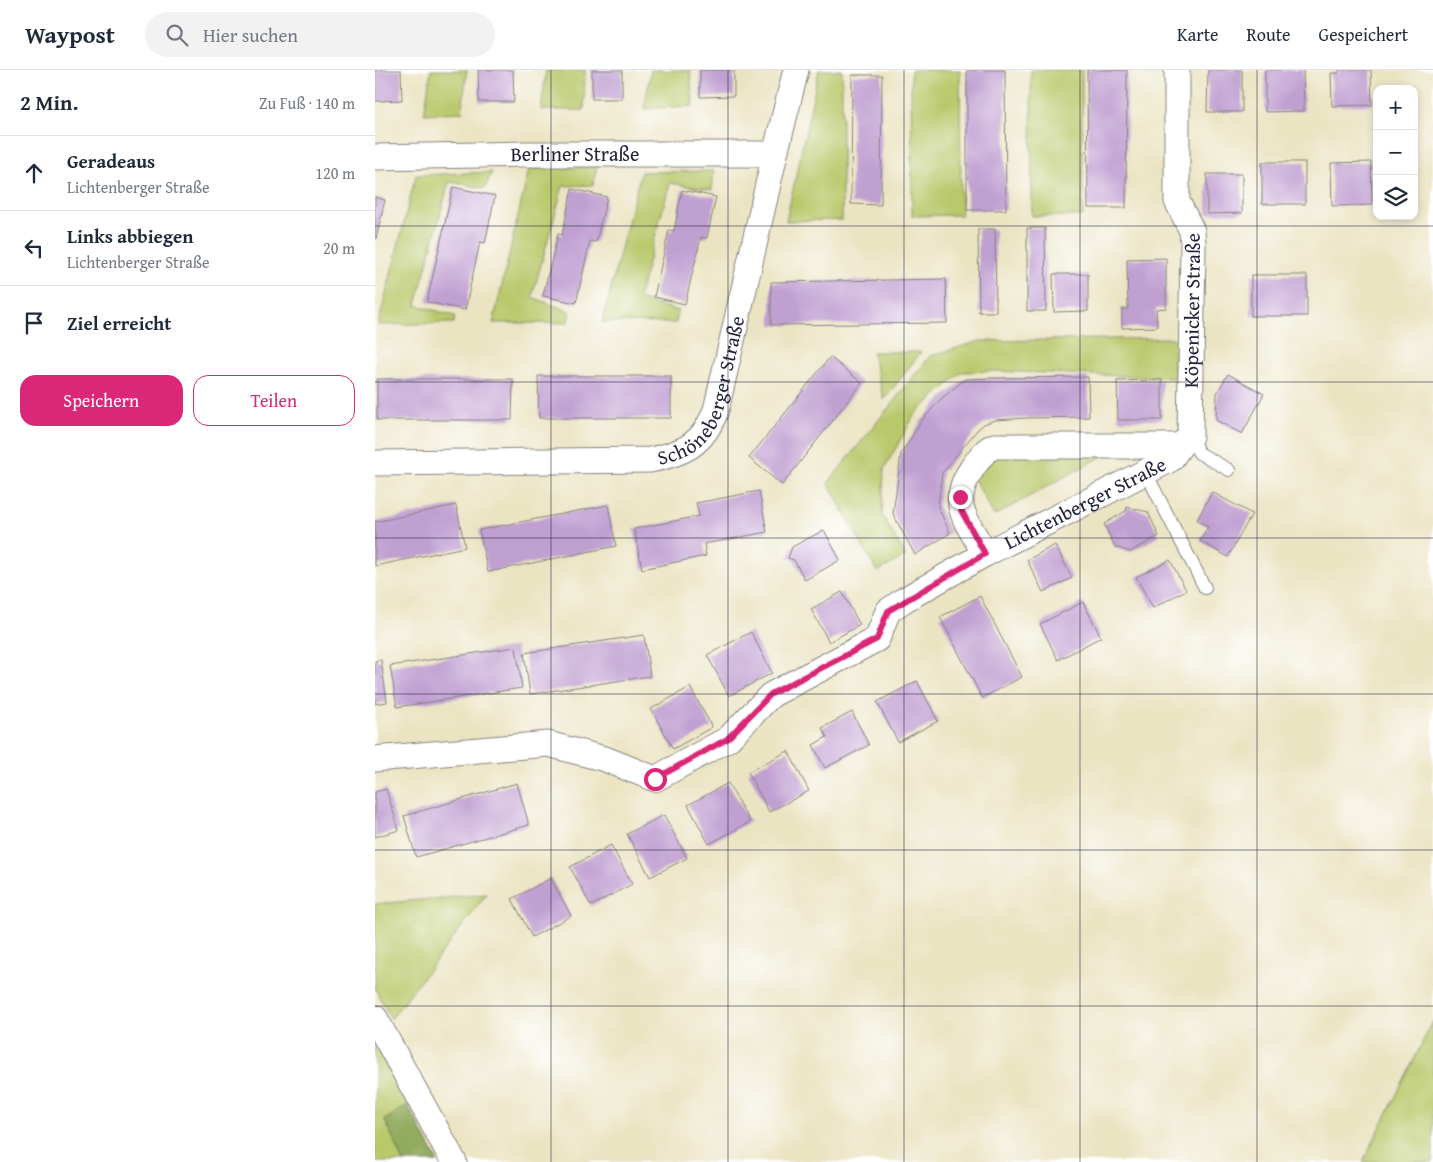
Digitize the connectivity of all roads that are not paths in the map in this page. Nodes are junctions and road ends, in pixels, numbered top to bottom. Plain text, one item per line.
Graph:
1 (796, 70) edge
2 (1177, 70) edge
3 (775, 154) junction
4 (375, 157) edge
5 (1185, 441) junction
6 (375, 463) edge
7 (1229, 470) dead end
8 (1146, 473) junction
9 (985, 554) junction
10 (1205, 588) dead end
11 (375, 759) edge
12 (375, 1018) edge
13 (453, 1162) edge

1 - 3 street, Schöneberger Straße
2 - 5 street, Köpenicker Straße
3 - 4 street, Berliner Straße
3 - 6 street, Schöneberger Straße
5 - 7 lane
5 - 8 street, Lichtenberger Straße
5 - 9 street, Lichtenberger Straße
8 - 9 street, Lichtenberger Straße
8 - 10 lane
9 - 11 street, Lichtenberger Straße
12 - 13 street

